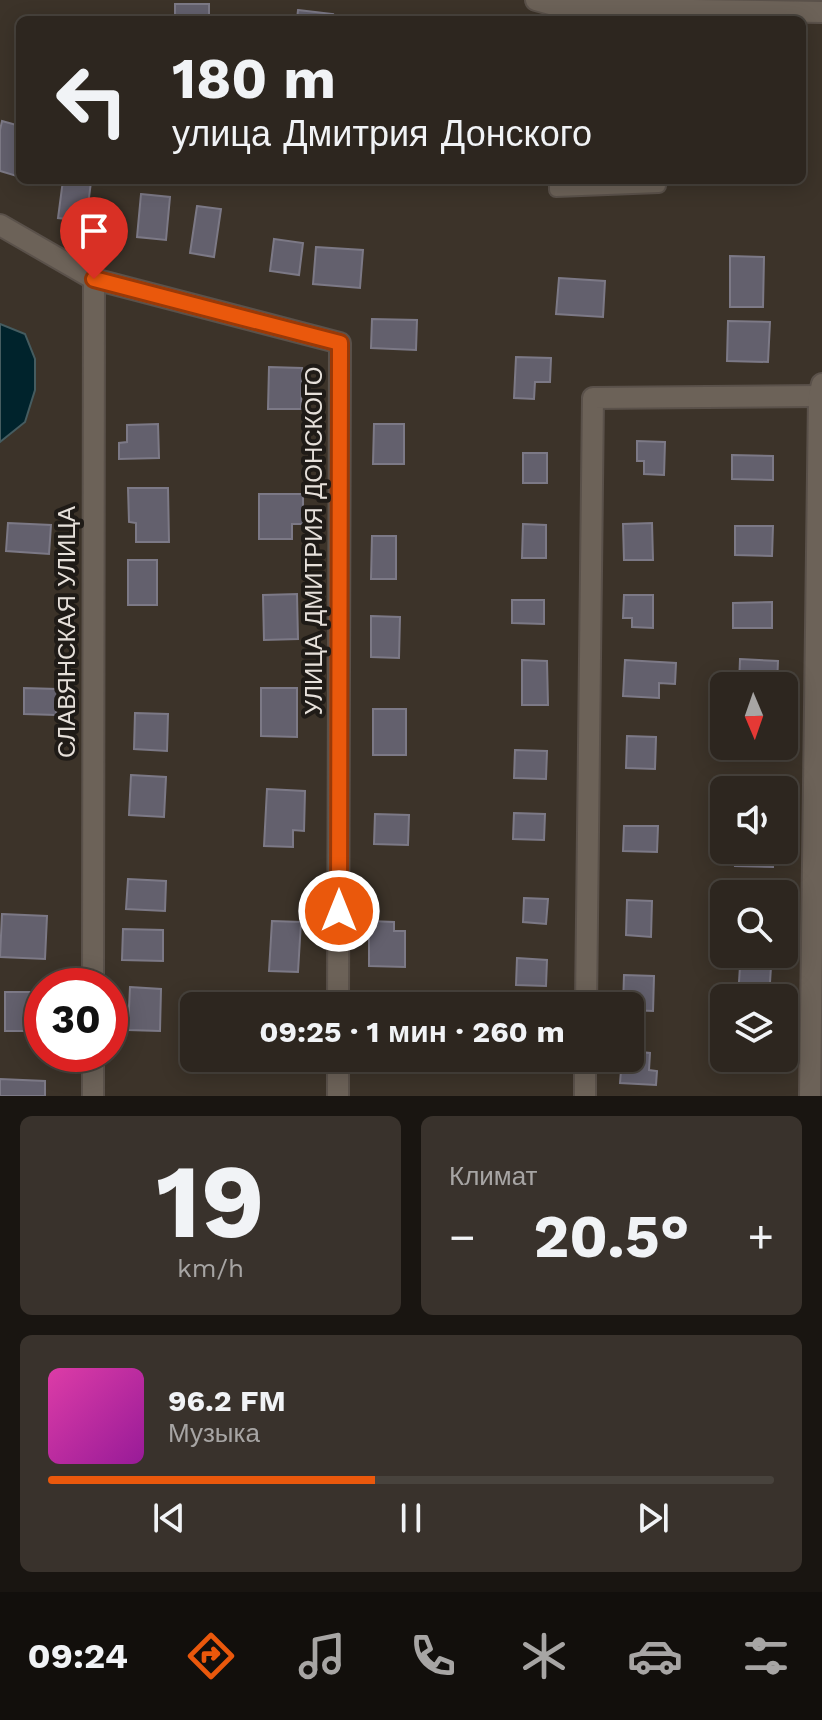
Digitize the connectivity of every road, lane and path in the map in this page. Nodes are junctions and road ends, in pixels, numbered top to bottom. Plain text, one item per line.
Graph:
1 (547, 8) edge
2 (822, 12) edge
3 (654, 14) edge
4 (556, 184) edge
5 (659, 184) edge
6 (0, 225) edge
7 (94, 279) junction
8 (821, 390) edge
9 (93, 968) edge
10 (338, 992) edge
11 (586, 992) edge
12 (93, 1072) edge
13 (338, 1072) edge
14 (585, 1072) edge
15 (93, 1096) edge
16 (338, 1096) edge
17 (585, 1096) edge
18 (810, 1096) edge

1 - 3 street
2 - 3 street
4 - 5 lane
6 - 7 street, УЛИЦА ДМИТРИЯ ДОНСКОГО
7 - 9 street, СЛАВЯНСКАЯ УЛИЦА
7 - 10 street, УЛИЦА ДМИТРИЯ ДОНСКОГО
8 - 11 street
8 - 18 street
12 - 15 street
13 - 16 street
14 - 17 street

